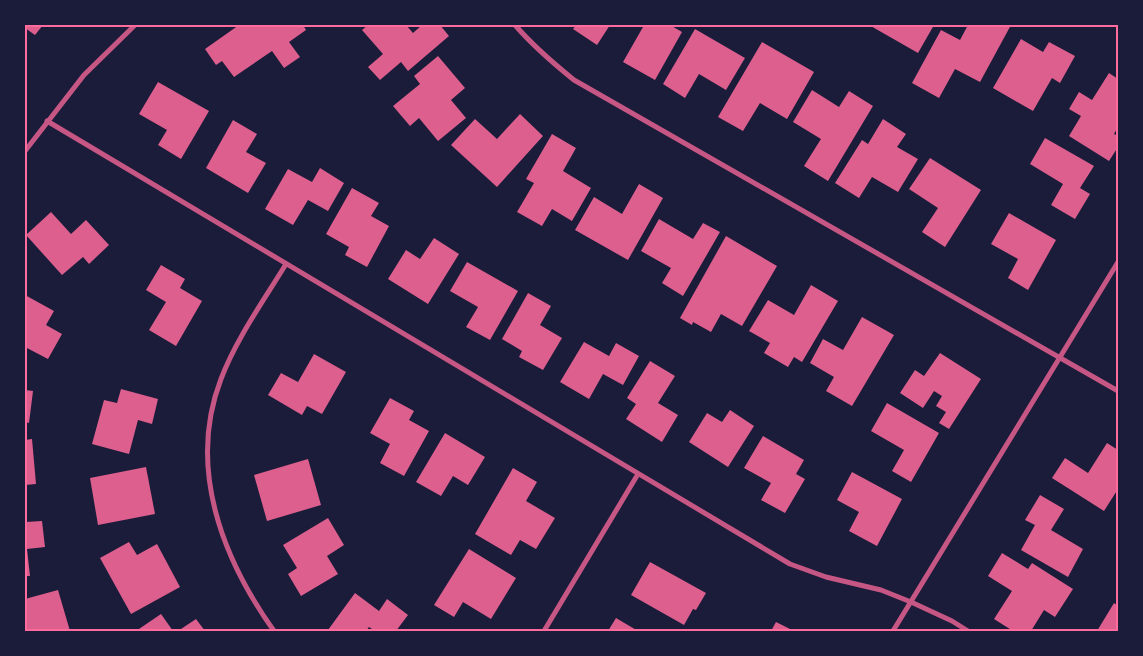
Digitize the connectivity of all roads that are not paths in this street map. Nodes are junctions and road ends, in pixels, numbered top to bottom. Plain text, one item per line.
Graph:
1 (135, 25) edge
2 (515, 25) edge
3 (47, 121) junction
4 (25, 151) edge
5 (1118, 262) edge
6 (286, 264) junction
7 (1060, 358) junction
8 (1118, 391) edge
9 (638, 474) junction
10 (911, 602) junction
11 (274, 631) edge
12 (544, 631) edge
13 (893, 631) edge
14 (968, 631) edge

1 - 3 street
2 - 7 street
3 - 4 street
3 - 6 street
5 - 7 street
6 - 9 street
6 - 11 street
7 - 8 street
7 - 10 street
9 - 10 street
9 - 12 street
10 - 13 street
10 - 14 street

